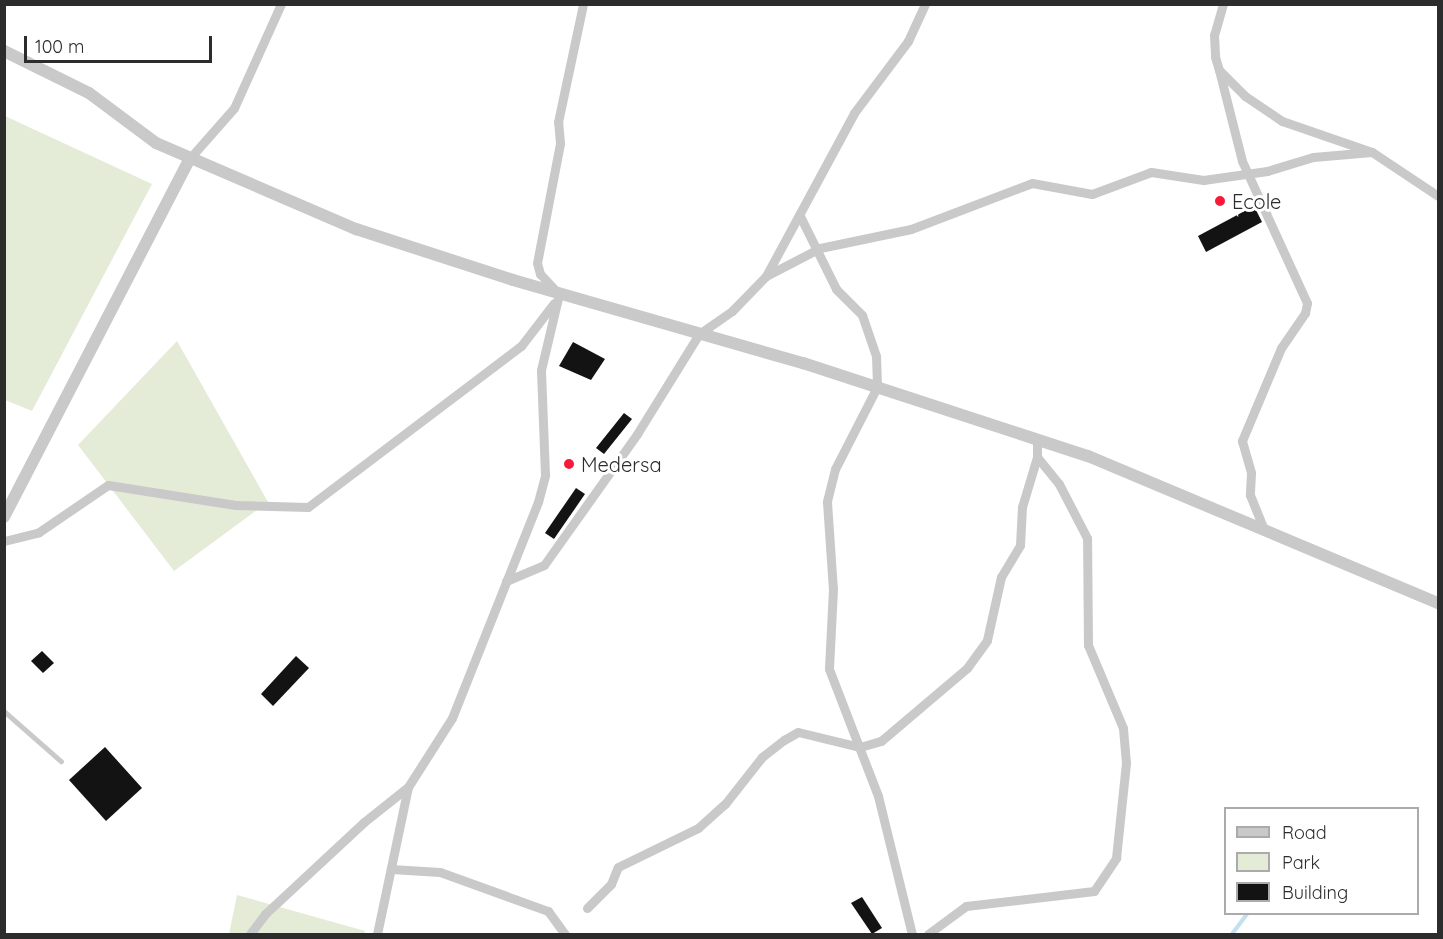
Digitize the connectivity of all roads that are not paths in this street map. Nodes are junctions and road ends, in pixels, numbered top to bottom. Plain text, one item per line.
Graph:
1 (282, 4) edge
2 (583, 4) edge
3 (926, 4) edge
4 (1223, 4) edge
5 (4, 51) edge
6 (1219, 70) junction
7 (1372, 152) junction
8 (190, 158) junction
9 (1248, 175) junction
10 (1438, 195) edge
11 (800, 216) junction
12 (813, 251) junction
13 (766, 276) junction
14 (559, 294) junction
15 (699, 334) junction
16 (877, 387) junction
17 (1037, 440) junction
18 (1037, 457) junction
19 (4, 517) edge
20 (1264, 529) junction
21 (4, 542) edge
22 (506, 581) junction
23 (1438, 603) edge
24 (4, 711) edge
25 (860, 747) junction
26 (62, 761) dead end
27 (408, 787) junction
28 (391, 869) junction
29 (587, 908) dead end
30 (250, 934) edge
31 (377, 934) edge
32 (565, 934) edge
33 (912, 934) edge
34 (928, 934) edge

1 - 8 street
2 - 14 street
3 - 11 street
4 - 6 street
5 - 8 street
6 - 7 street
6 - 9 street
7 - 9 street
7 - 10 street
8 - 14 street
8 - 19 street
9 - 12 street
9 - 20 street
11 - 12 street
11 - 13 street
12 - 13 street
12 - 16 street
13 - 15 street
14 - 15 street
14 - 21 street
14 - 22 street
15 - 16 street
15 - 22 street
16 - 17 street
16 - 25 street
17 - 18 street
17 - 20 street
18 - 25 street
18 - 34 street
20 - 23 street
22 - 27 street
24 - 26 lane
25 - 29 street
25 - 33 street
27 - 28 street
27 - 30 street
28 - 31 street
28 - 32 street

